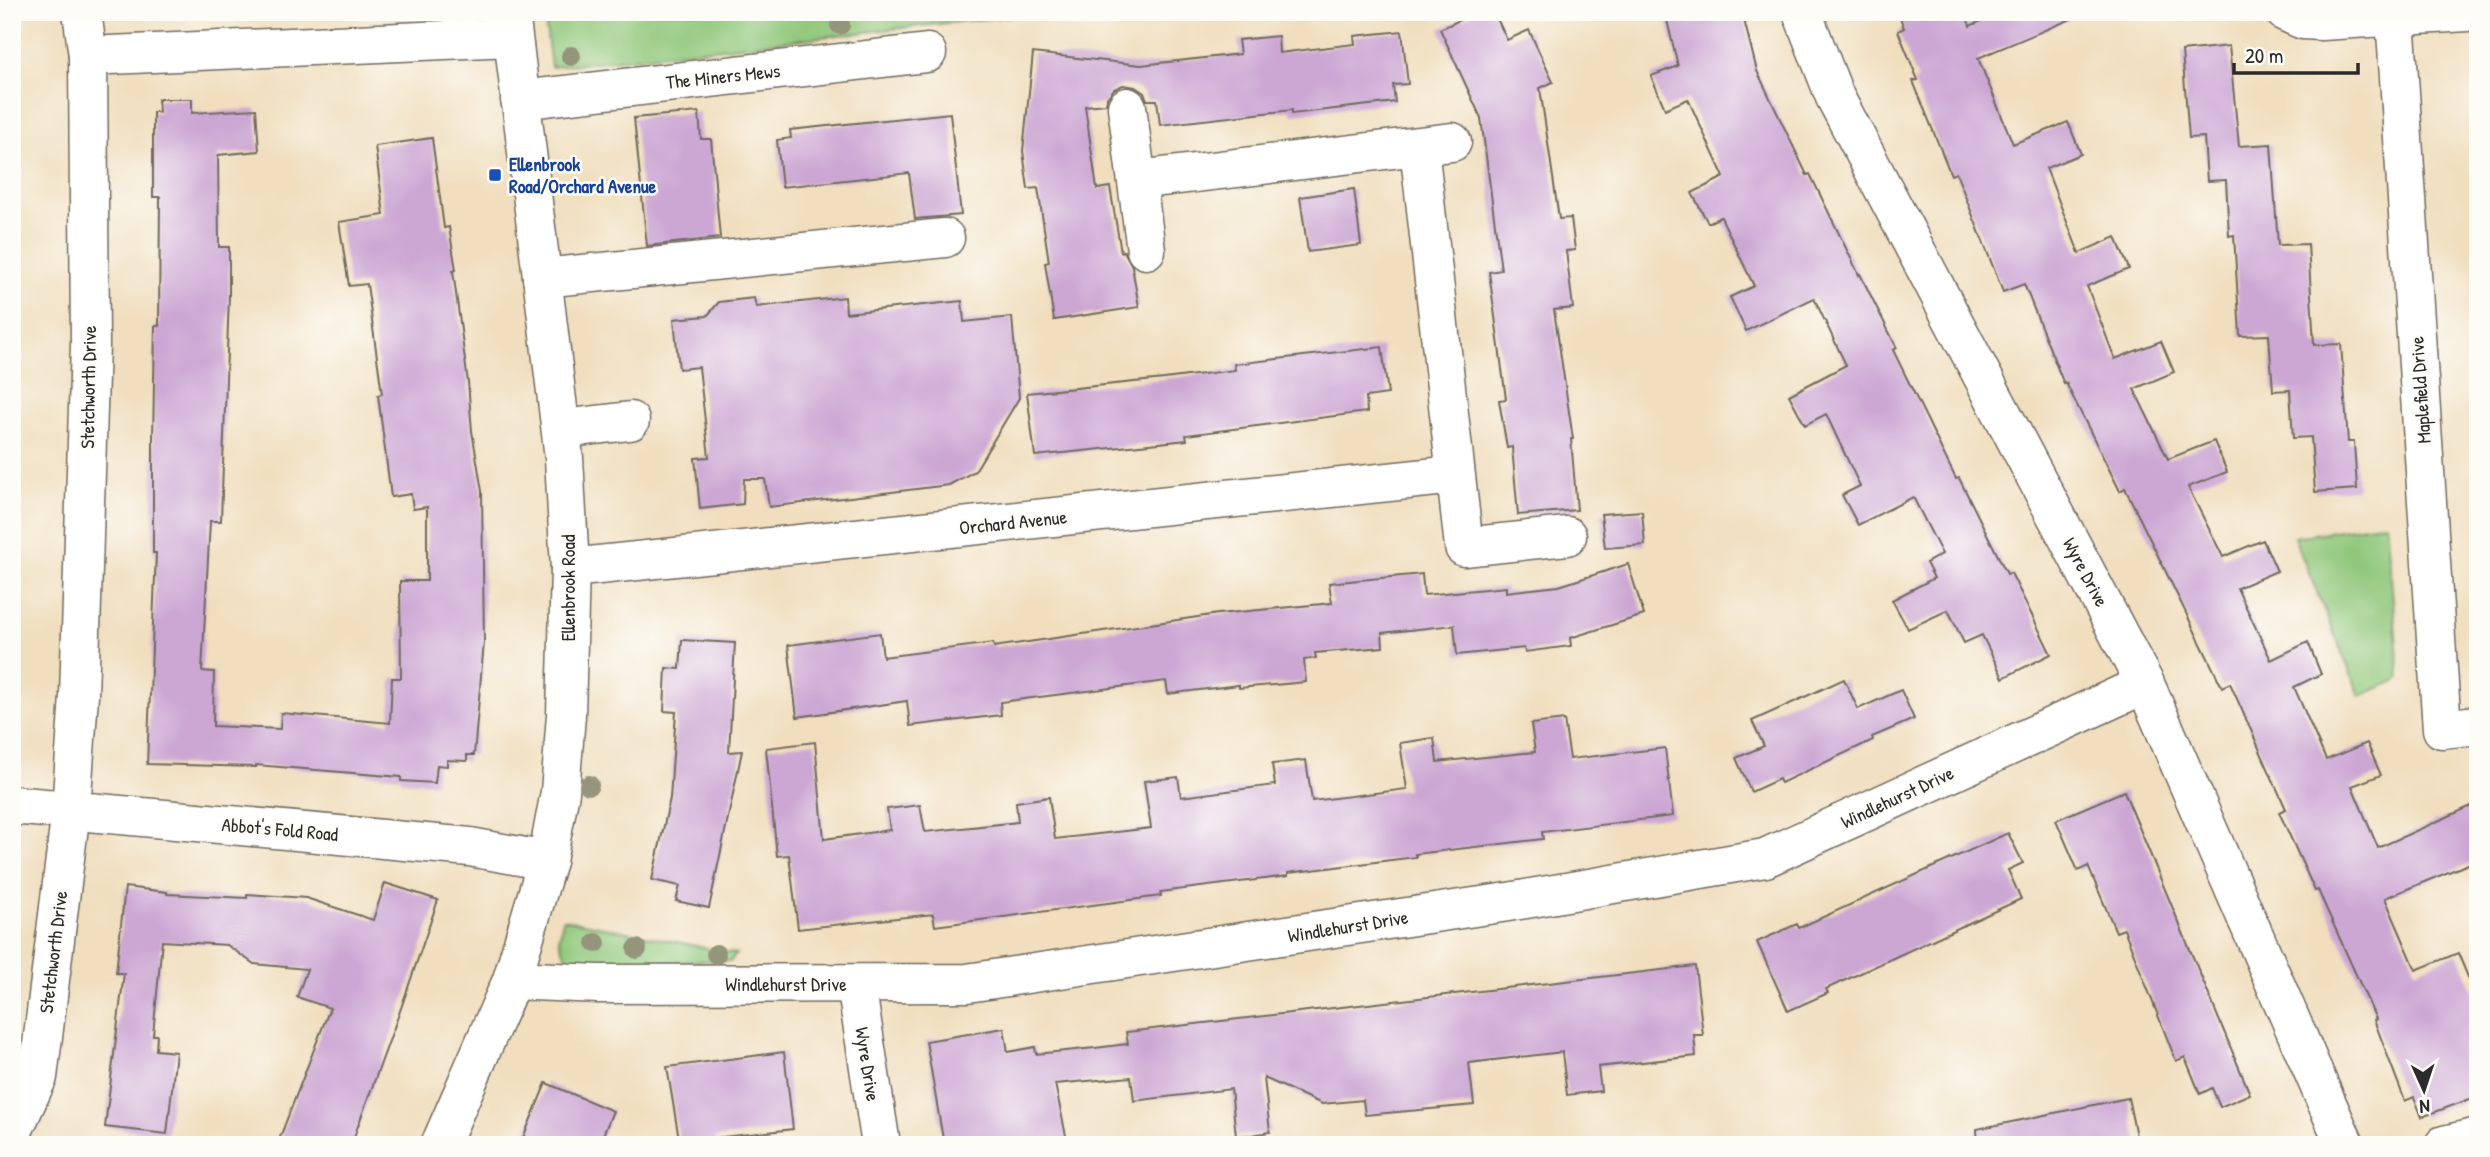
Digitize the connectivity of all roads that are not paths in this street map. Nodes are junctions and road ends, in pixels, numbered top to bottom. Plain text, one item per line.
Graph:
1 (82, 12) edge
2 (1802, 12) edge
3 (2285, 12) edge
4 (2467, 12) edge
5 (2395, 17) junction
6 (511, 24) edge
7 (927, 53) dead end
8 (88, 56) junction
9 (520, 100) junction
10 (1127, 107) dead end
11 (1137, 180) junction
12 (945, 238) dead end
13 (1146, 250) dead end
14 (542, 278) junction
15 (630, 421) dead end
16 (561, 429) junction
17 (1455, 475) junction
18 (1567, 536) dead end
19 (570, 568) junction
20 (2145, 684) junction
21 (2478, 725) edge
22 (12, 805) edge
23 (71, 810) junction
24 (547, 861) junction
25 (512, 980) junction
26 (856, 984) junction
27 (12, 1133) edge
28 (2478, 1137) edge
29 (440, 1145) edge
30 (881, 1145) edge
31 (2345, 1145) edge
32 (2444, 1145) edge

1 - 8 street, Stetchworth Drive
2 - 20 street, Wyre Drive
3 - 5 street
4 - 5 street
5 - 21 street, Maplefield Drive
6 - 8 street
6 - 9 street, Ellenbrook Road
7 - 9 street, The Miners Mews
8 - 23 street, Stetchworth Drive
9 - 14 street, Ellenbrook Road
10 - 11 street
11 - 13 street
11 - 17 street
12 - 14 street
14 - 16 street, Ellenbrook Road
15 - 16 street
16 - 19 street, Ellenbrook Road
17 - 18 street
17 - 19 street, Orchard Avenue
19 - 24 street, Ellenbrook Road
20 - 26 street, Windlehurst Drive
20 - 31 street, Wyre Drive
22 - 23 street, Abbot's Fold Road
23 - 24 street, Abbot's Fold Road
23 - 27 street, Stetchworth Drive
24 - 25 street, Ellenbrook Road
25 - 26 street, Windlehurst Drive
25 - 29 street, Ellenbrook Road
26 - 30 street, Wyre Drive
28 - 32 street

